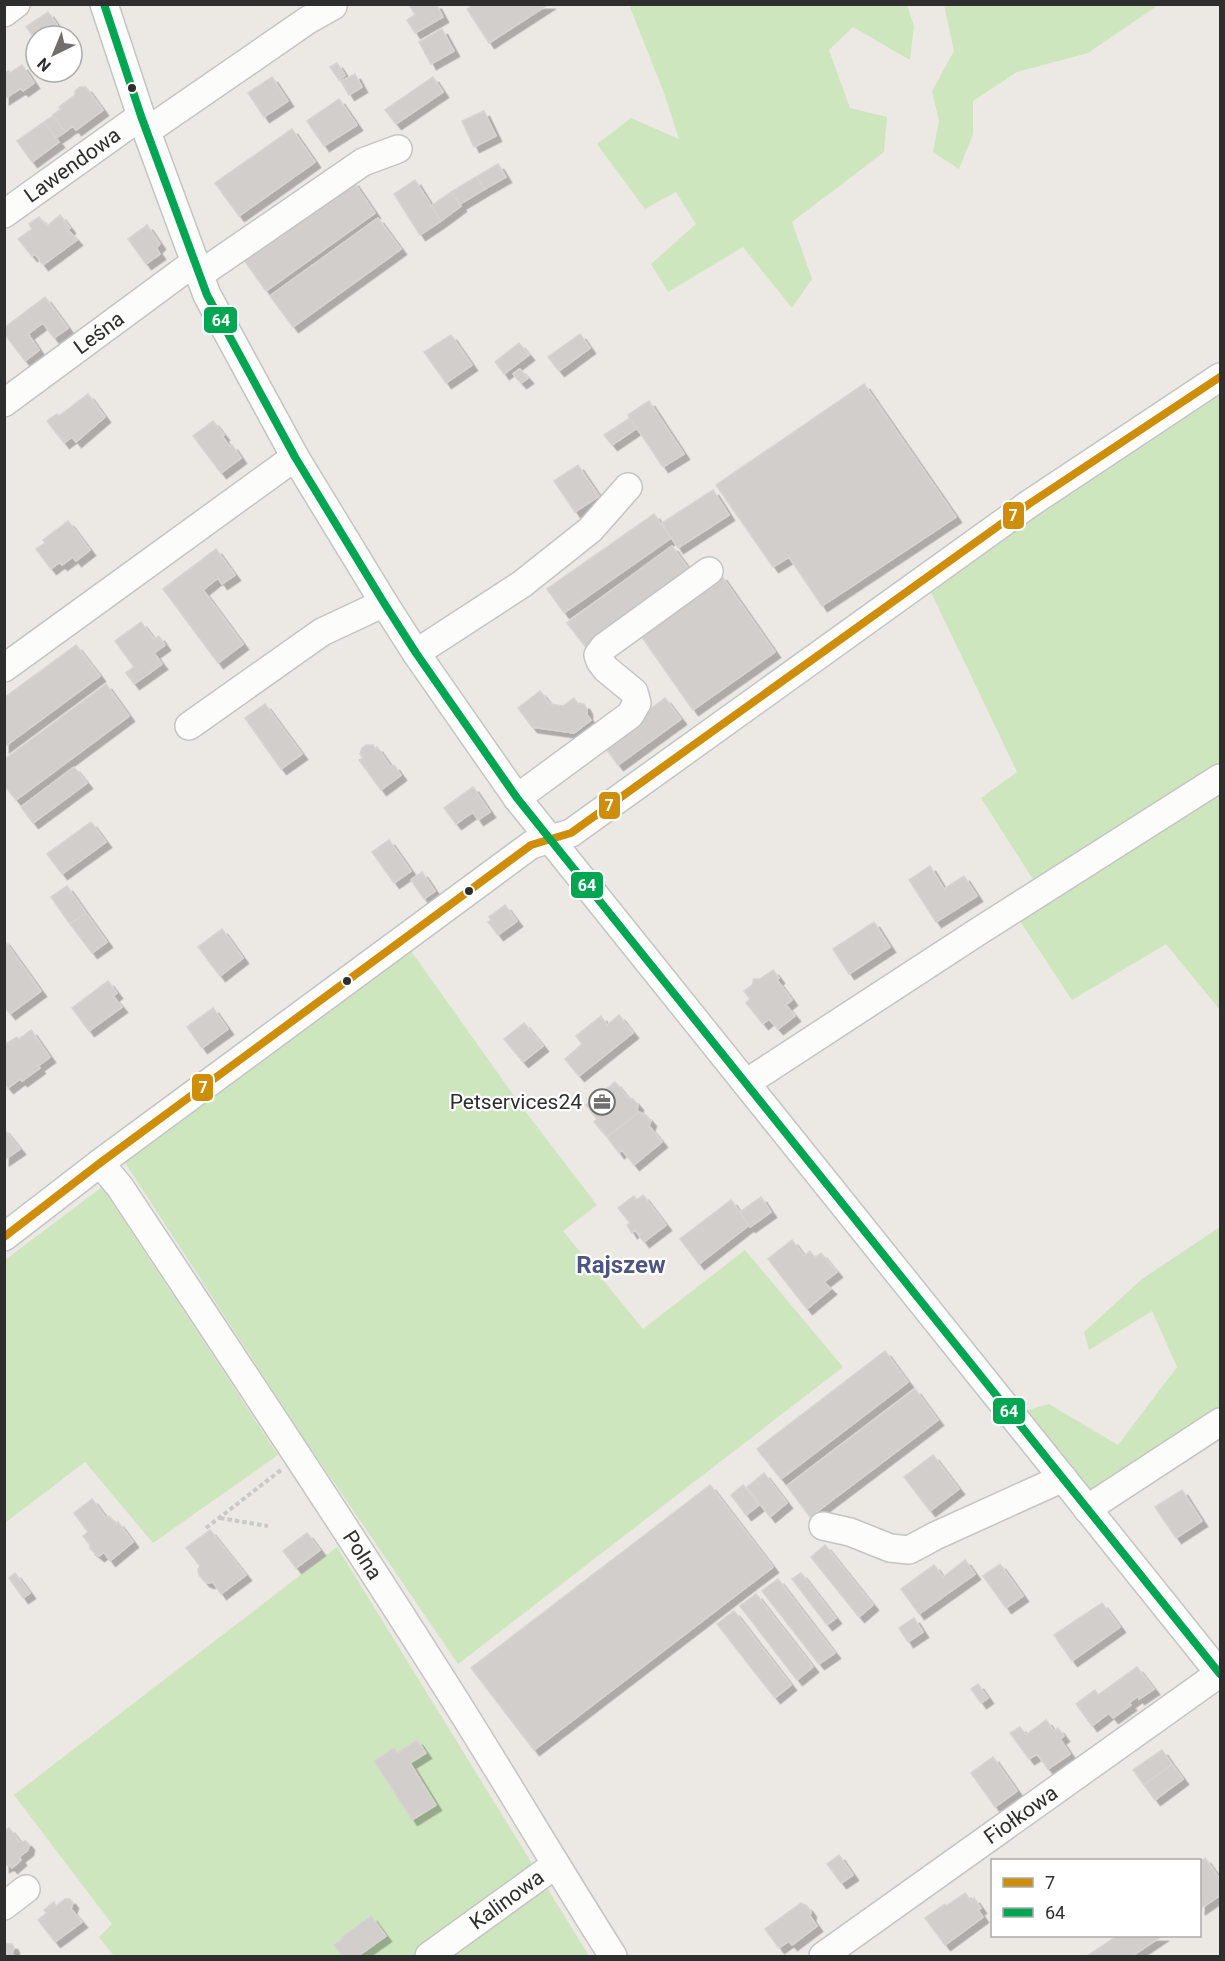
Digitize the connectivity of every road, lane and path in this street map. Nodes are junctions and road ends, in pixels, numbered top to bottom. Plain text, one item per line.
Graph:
1 (16, 4) edge
2 (104, 4) edge
3 (333, 6) edge
4 (4, 13) edge
5 (144, 123) junction
6 (398, 150) dead end
7 (4, 214) edge
8 (197, 268) junction
9 (1221, 377) edge
10 (4, 403) edge
11 (295, 457) junction
12 (628, 487) dead end
13 (709, 571) dead end
14 (384, 603) junction
15 (416, 653) junction
16 (4, 668) edge
17 (189, 726) dead end
18 (1221, 778) edge
19 (517, 798) junction
20 (552, 840) junction
21 (746, 1083) junction
22 (100, 1162) junction
23 (4, 1237) edge
24 (1221, 1422) edge
25 (298, 1456) junction
26 (1063, 1478) junction
27 (1087, 1509) junction
28 (220, 1518) junction
29 (268, 1526) dead end
30 (823, 1526) dead end
31 (206, 1528) dead end
32 (1220, 1673) edge
33 (555, 1865) junction
34 (26, 1889) dead end
35 (4, 1906) edge
36 (429, 1956) edge
37 (614, 1956) edge
38 (823, 1956) edge

1 - 4 street
2 - 5 street
3 - 5 street, Lawendowa
5 - 7 street, Lawendowa
5 - 8 street
6 - 8 street, Leśna
8 - 10 street, Leśna
8 - 11 street
9 - 20 street
11 - 14 street
11 - 16 street
12 - 15 street
13 - 19 street
14 - 15 street
14 - 17 street
15 - 19 street
18 - 21 street
19 - 20 street
20 - 21 street
20 - 22 street
21 - 26 street
22 - 23 street
22 - 25 street, Polna
24 - 27 street
25 - 28 path
25 - 33 street, Polna
26 - 27 street
26 - 30 street
27 - 32 street
28 - 29 path
28 - 31 path
32 - 38 street, Fiołkowa
33 - 36 street, Kalinowa
33 - 37 street, Polna
34 - 35 street

